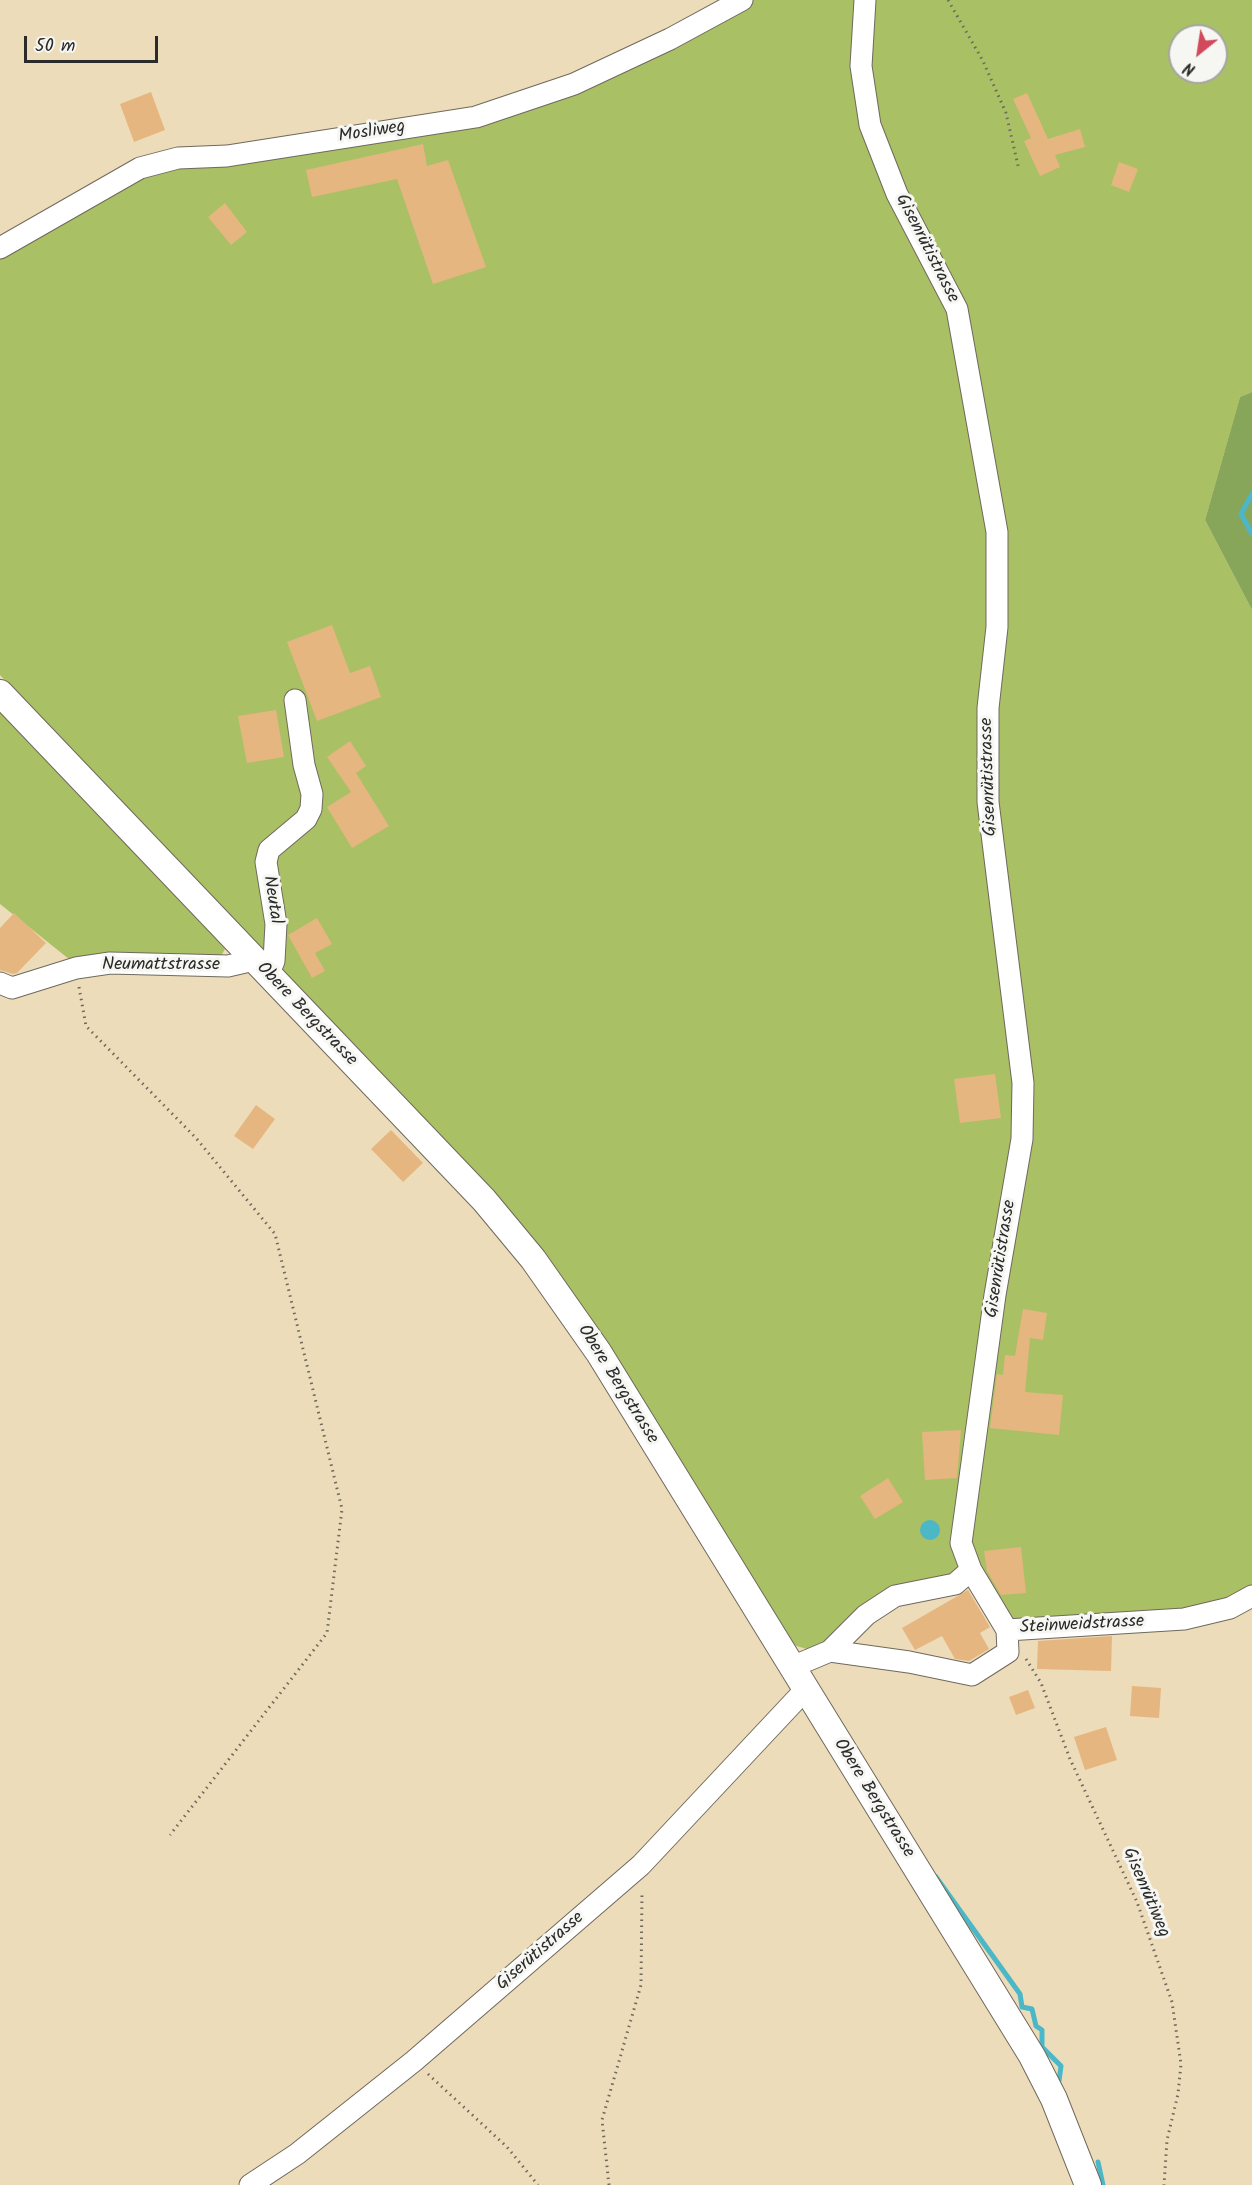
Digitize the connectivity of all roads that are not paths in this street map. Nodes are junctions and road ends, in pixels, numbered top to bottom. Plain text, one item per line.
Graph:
1 (742, 0) edge
2 (865, 0) edge
3 (0, 248) edge
4 (0, 693) edge
5 (295, 700) dead end
6 (261, 968) junction
7 (0, 983) edge
8 (971, 1570) junction
9 (1252, 1596) edge
10 (1007, 1630) junction
11 (830, 1651) junction
12 (792, 1667) junction
13 (806, 1689) junction
14 (250, 2185) edge
15 (1088, 2185) edge

1 - 3 street, Mosliweg
2 - 8 street, Gisenrütistrasse
4 - 6 main road, Obere Bergstrasse
5 - 6 street, Neutal
6 - 7 street, Neumattstrasse
6 - 12 main road, Obere Bergstrasse
8 - 10 street, Steinweidstrasse
8 - 11 street
9 - 10 street, Steinweidstrasse
10 - 11 street
11 - 12 street
12 - 13 main road, Obere Bergstrasse
13 - 14 street, Giserütistrasse
13 - 15 main road, Obere Bergstrasse

